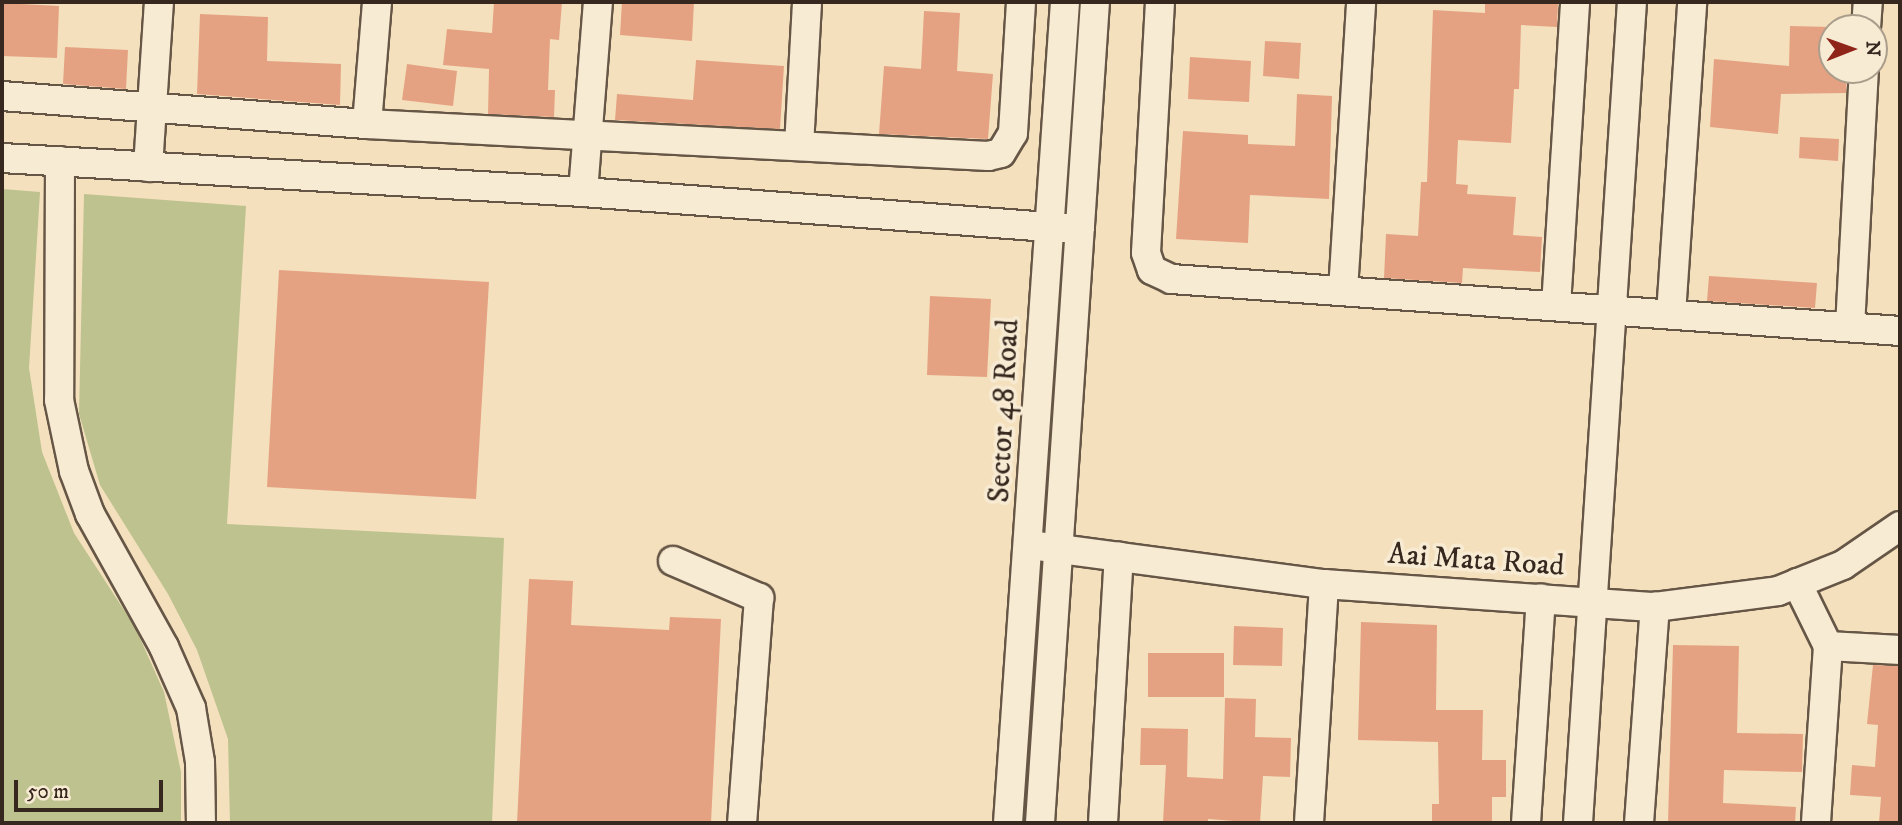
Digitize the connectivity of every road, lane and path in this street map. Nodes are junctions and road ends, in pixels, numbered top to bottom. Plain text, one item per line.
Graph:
1 (159, 2) edge
2 (377, 2) edge
3 (598, 2) edge
4 (807, 2) edge
5 (1021, 2) edge
6 (1065, 2) edge
7 (1095, 2) edge
8 (1160, 2) edge
9 (1361, 2) edge
10 (1575, 2) edge
11 (1632, 2) edge
12 (1692, 2) edge
13 (1863, 84) edge
14 (2, 96) edge
15 (152, 105) junction
16 (367, 124) junction
17 (587, 136) junction
18 (799, 146) junction
19 (2, 158) edge
20 (60, 161) junction
21 (148, 167) junction
22 (583, 192) junction
23 (1048, 228) junction
24 (1080, 229) junction
25 (1343, 291) junction
26 (1556, 306) junction
27 (1612, 310) junction
28 (1671, 314) junction
29 (1850, 327) junction
30 (1900, 331) edge
31 (1900, 526) edge
32 (1044, 547) junction
33 (1119, 556) junction
34 (673, 561) dead end
35 (1797, 583) junction
36 (1324, 584) junction
37 (1541, 599) junction
38 (1594, 603) junction
39 (1655, 607) junction
40 (1828, 646) junction
41 (1900, 650) edge
42 (201, 823) edge
43 (742, 823) edge
44 (1009, 823) edge
45 (1040, 823) edge
46 (1103, 823) edge
47 (1309, 823) edge
48 (1526, 823) edge
49 (1578, 823) edge
50 (1639, 823) edge
51 (1816, 823) edge

1 - 15 street
2 - 16 street
3 - 17 street
4 - 18 street
5 - 18 street
6 - 23 street, Sector 48 Road
7 - 24 street, Sector 48 Road
8 - 25 street
9 - 25 street
10 - 26 street
11 - 27 street
12 - 28 street
13 - 29 street
14 - 15 street
15 - 16 street
15 - 21 street
16 - 17 street
17 - 18 street
17 - 22 street
19 - 20 street
20 - 21 street
20 - 42 street
21 - 22 street
22 - 23 street
23 - 24 street
23 - 32 street, Sector 48 Road
24 - 32 street, Sector 48 Road
25 - 26 street
26 - 27 street
27 - 28 street
27 - 38 street
28 - 29 street
29 - 30 street
31 - 35 street, Aai Mata Road
32 - 33 street, Aai Mata Road
32 - 44 street, Sector 48 Road
32 - 45 street, Sector 48 Road
33 - 36 street, Aai Mata Road
33 - 46 street
34 - 43 street
35 - 39 street, Aai Mata Road
35 - 40 street
36 - 37 street, Aai Mata Road
36 - 47 street
37 - 38 street, Aai Mata Road
37 - 48 street
38 - 39 street, Aai Mata Road
38 - 49 street
39 - 50 street
40 - 41 street
40 - 51 street

